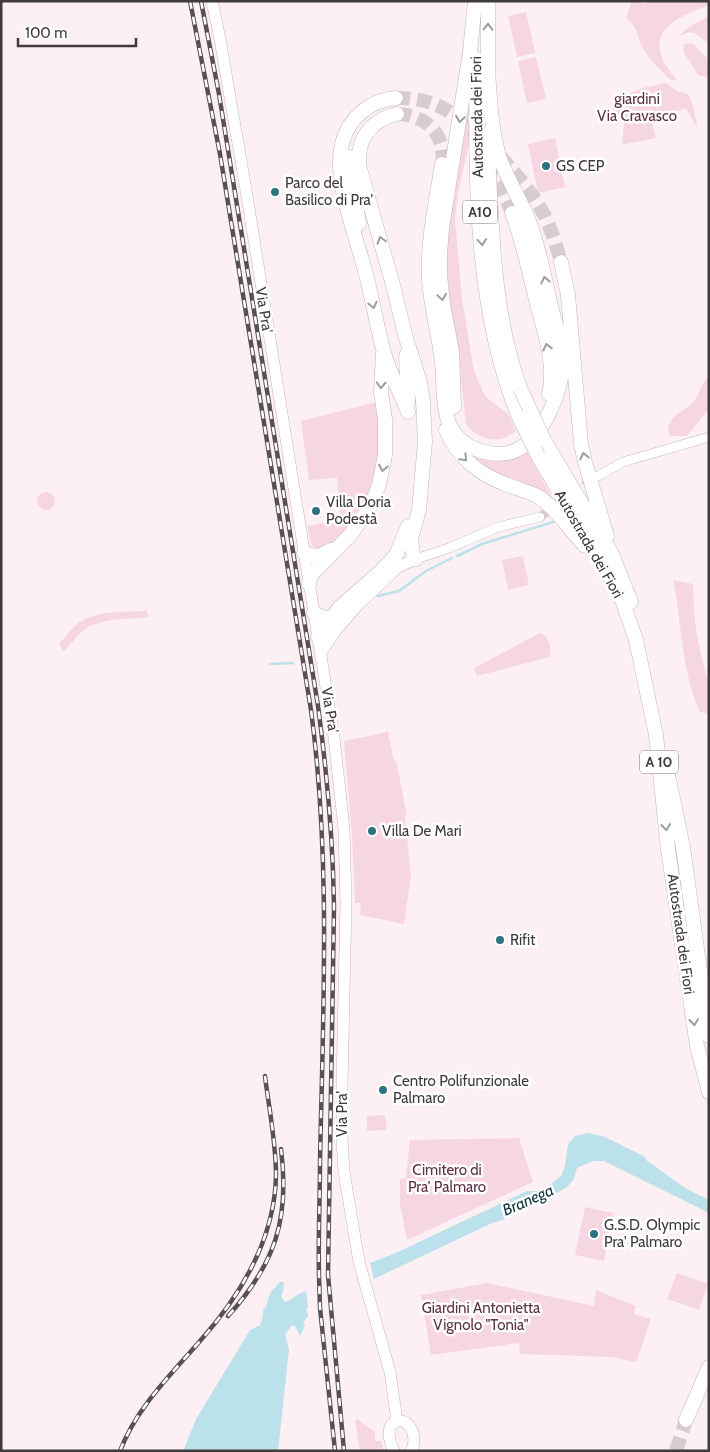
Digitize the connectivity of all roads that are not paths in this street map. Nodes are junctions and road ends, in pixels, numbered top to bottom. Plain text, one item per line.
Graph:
1 (212, 1) edge
2 (476, 1) edge
3 (488, 1) edge
4 (488, 70) junction
5 (442, 164) tunnel mouth
6 (512, 213) tunnel mouth
7 (561, 262) tunnel mouth
8 (406, 338) junction
9 (383, 350) junction
10 (442, 363) junction
11 (519, 417) joint
12 (709, 437) edge
13 (426, 442) junction
14 (598, 476) tunnel mouth
15 (540, 517) tunnel mouth
16 (411, 539) junction
17 (344, 541) junction
18 (304, 553) junction
19 (612, 555) junction
20 (416, 559) junction
21 (398, 568) junction
22 (607, 572) junction
23 (309, 584) junction
24 (314, 613) junction
25 (327, 628) junction
26 (321, 652) junction
27 (709, 1036) edge
28 (709, 1092) edge
29 (709, 1367) edge
30 (686, 1420) tunnel mouth
31 (397, 1421) junction
32 (414, 1450) edge
33 (394, 1451) edge

1 - 18 main road, Via Pra'
2 -> 6 highway
2 -> 11 highway, Autostrada dei Fiori / A10
4 -> 3 highway, Autostrada dei Fiori / A 10
10 -> 4 highway
4 - 19 highway, Autostrada dei Fiori / A 10, bridge
5 - 10 highway
19 -> 7 highway
8 - 9 highway
8 -> 9 highway
8 - 13 highway
9 -> 17 highway
10 -> 22 highway
11 - 22 highway, Autostrada dei Fiori / A 10, bridge
12 - 14 street
13 - 16 highway
13 - 25 highway
15 - 20 street
16 - 20 highway
16 - 21 highway
17 - 18 highway
17 - 23 highway
18 - 23 main road, Via Pra'
19 - 27 highway, Autostrada dei Fiori / A 10
20 - 21 main road
21 - 25 main road
22 -> 28 highway, Autostrada dei Fiori / A 10
23 - 24 main road, Via Pra'
24 - 25 main road, Via Pra'
24 - 25 highway
25 - 26 main road, Via Pra'
25 - 26 main road
26 - 31 main road, Via Pra'
29 - 30 highway
31 - 32 main road
31 - 33 main road

